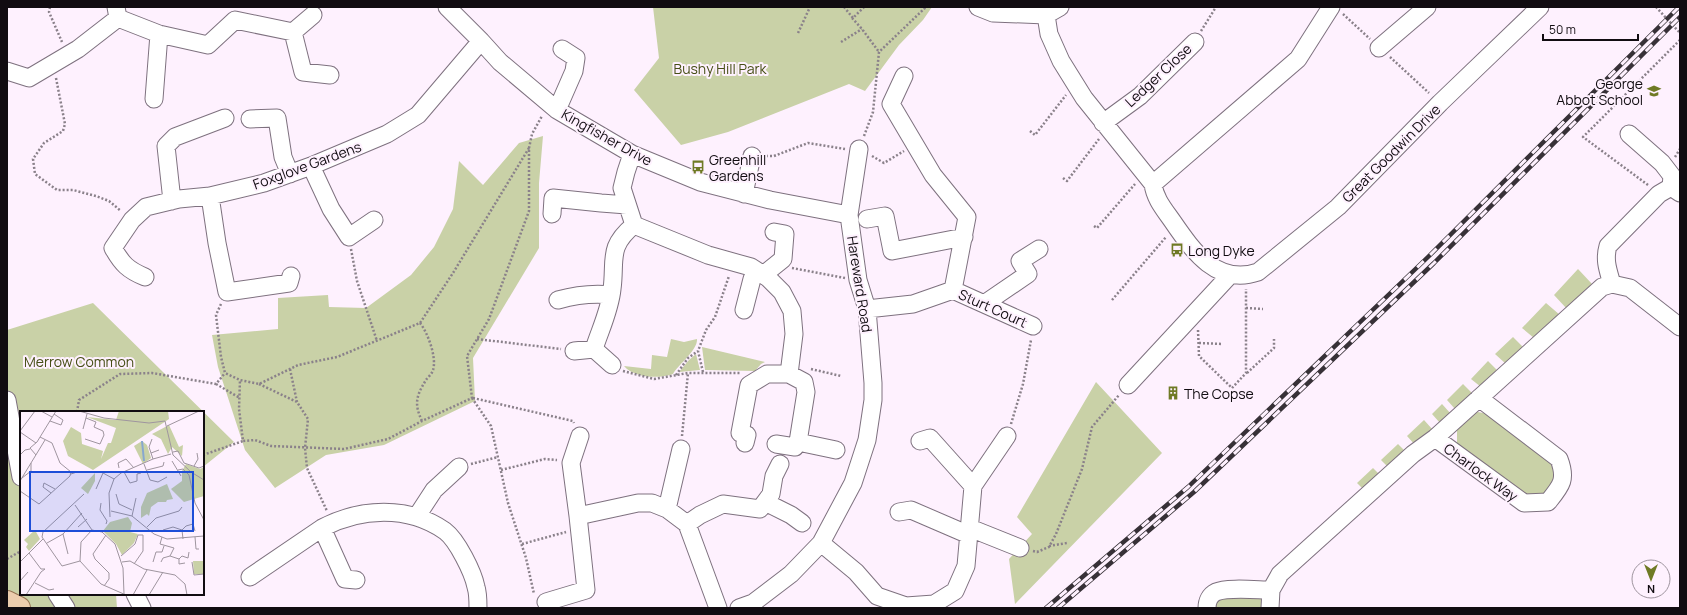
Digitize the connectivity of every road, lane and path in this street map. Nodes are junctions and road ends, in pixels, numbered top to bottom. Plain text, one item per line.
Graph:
1 (50, 7) edge
2 (447, 7) edge
3 (810, 7) edge
4 (844, 7) edge
5 (864, 7) edge
6 (926, 7) edge
7 (978, 7) edge
8 (1216, 7) edge
9 (1331, 7) edge
10 (1427, 7) edge
11 (1540, 7) edge
12 (1656, 7) edge
13 (1053, 11) edge
14 (117, 12) edge
15 (234, 14) edge
16 (313, 15) dead end
17 (852, 18) junction
18 (862, 29) junction
19 (292, 32) junction
20 (798, 33) dead end
21 (1680, 33) edge
22 (159, 34) junction
23 (481, 40) junction
24 (841, 42) dead end
25 (1195, 42) joint
26 (1379, 48) dead end
27 (562, 49) dead end
28 (879, 52) junction
29 (61, 59) junction
30 (7, 71) edge
31 (330, 75) dead end
32 (904, 76) dead end
33 (1076, 85) junction
34 (154, 99) dead end
35 (554, 107) junction
36 (225, 118) dead end
37 (250, 119) dead end
38 (1105, 126) junction
39 (1030, 131) dead end
40 (1630, 134) dead end
41 (915, 145) junction
42 (529, 148) junction
43 (859, 149) junction
44 (632, 154) junction
45 (752, 156) joint
46 (311, 166) junction
47 (290, 174) junction
48 (1063, 178) dead end
49 (1148, 179) junction
50 (1675, 190) edge
51 (744, 194) junction
52 (210, 196) junction
53 (172, 201) junction
54 (627, 204) junction
55 (552, 214) dead end
56 (850, 215) junction
57 (867, 219) dead end
58 (132, 220) junction
59 (374, 220) dead end
60 (634, 225) junction
61 (1094, 226) dead end
62 (1176, 227) junction
63 (774, 232) dead end
64 (349, 237) junction
65 (964, 237) junction
66 (1040, 249) dead end
67 (734, 262) junction
68 (790, 268) dead end
69 (760, 273) junction
70 (1238, 275) junction
71 (291, 276) dead end
72 (145, 277) dead end
73 (858, 280) junction
74 (1612, 284) junction
75 (953, 290) junction
76 (227, 292) junction
77 (611, 295) junction
78 (558, 300) dead end
79 (1112, 300) dead end
80 (984, 304) junction
81 (1246, 308) junction
82 (867, 309) junction
83 (1198, 309) junction
84 (1263, 309) dead end
85 (744, 310) dead end
86 (420, 323) junction
87 (1033, 326) joint
88 (1680, 327) edge
89 (477, 339) junction
90 (1274, 340) dead end
91 (377, 341) junction
92 (1199, 343) junction
93 (1223, 344) dead end
94 (594, 349) junction
95 (698, 350) junction
96 (574, 351) joint
97 (612, 365) joint
98 (290, 369) junction
99 (790, 369) junction
100 (703, 372) junction
101 (225, 373) junction
102 (688, 373) junction
103 (1246, 373) junction
104 (767, 374) junction
105 (676, 376) junction
106 (841, 376) dead end
107 (240, 380) junction
108 (216, 384) junction
109 (259, 384) junction
110 (1128, 385) joint
111 (240, 398) junction
112 (472, 398) junction
113 (1479, 398) junction
114 (297, 402) junction
115 (12, 408) edge
116 (77, 411) edge
117 (422, 421) junction
118 (580, 436) joint
119 (1007, 436) joint
120 (1435, 438) junction
121 (243, 441) junction
122 (920, 441) dead end
123 (798, 442) junction
124 (745, 443) dead end
125 (776, 444) dead end
126 (305, 448) junction
127 (681, 449) joint
128 (836, 450) dead end
129 (204, 455) edge
130 (498, 457) junction
131 (571, 463) junction
132 (780, 464) dead end
133 (459, 467) joint
134 (501, 470) junction
135 (20, 471) edge
136 (972, 486) junction
137 (763, 505) junction
138 (667, 509) junction
139 (899, 512) dead end
140 (417, 516) junction
141 (579, 522) junction
142 (802, 523) dead end
143 (687, 524) junction
144 (327, 525) junction
145 (970, 531) junction
146 (1067, 542) dead end
147 (821, 543) junction
148 (522, 544) junction
149 (1049, 547) junction
150 (1020, 548) joint
151 (20, 552) edge
152 (7, 559) edge
153 (250, 577) dead end
154 (356, 580) dead end
155 (1271, 590) junction
156 (58, 595) edge
157 (136, 595) edge
158 (541, 600) joint
159 (7, 602) edge
160 (939, 605) edge
161 (19, 608) edge
162 (66, 608) edge
163 (142, 608) edge
164 (478, 608) edge
165 (718, 608) edge
166 (739, 608) edge
167 (1207, 608) edge
168 (1270, 608) edge

1 - 29 path
2 - 23 street, Kingfisher Drive
3 - 20 path
4 - 17 path
5 - 17 path
6 - 28 path
7 - 13 street
8 - 25 path
9 - 49 street
10 - 26 street
11 - 70 street, Great Goodwin Drive
12 - 21 path
13 - 33 street
14 - 22 street
14 - 29 street
15 - 19 street
15 - 22 street
16 - 19 street
17 - 18 path
18 - 24 path
18 - 28 path
19 - 31 street
22 - 34 street
23 - 35 street, Kingfisher Drive
23 - 46 street, Foxglove Gardens
25 - 38 street, Ledger Close
27 - 35 street
28 - 43 path
29 - 30 street
29 - 58 path
32 - 41 street
33 - 38 street
33 - 39 path
35 - 42 path
35 - 44 street, Kingfisher Drive
36 - 53 street
37 - 47 street
38 - 48 path
38 - 49 street
40 - 50 street
41 - 43 path
41 - 65 street
42 - 86 path
42 - 89 path
43 - 45 path
43 - 56 street, Hareward Road
44 - 51 street, Kingfisher Drive
44 - 54 street
45 - 51 street
46 - 47 street, Foxglove Gardens
46 - 64 street
47 - 52 street, Foxglove Gardens
49 - 61 path
49 - 62 street
50 - 74 street
51 - 56 street, Kingfisher Drive
52 - 53 street, Foxglove Gardens
52 - 76 street
53 - 58 street, Foxglove Gardens
54 - 55 street
54 - 60 street
56 - 73 street, Hareward Road
57 - 65 street
58 - 72 street, Foxglove Gardens
59 - 64 street
60 - 67 street
60 - 77 street
62 - 70 street
62 - 79 path
63 - 69 street
64 - 91 path
65 - 75 street
66 - 80 street
67 - 69 street
67 - 95 path
68 - 73 path
69 - 85 street
69 - 99 street
70 - 81 path
70 - 83 street, Great Goodwin Drive
71 - 76 street
73 - 82 street, Hareward Road
74 - 88 street
74 - 113 street, Charlock Way
75 - 80 street, Sturt Court
75 - 82 street
76 - 101 path
77 - 78 street
77 - 94 street
80 - 87 street, Sturt Court
81 - 84 path
81 - 103 path
82 - 147 street, Hareward Road
83 - 92 path
83 - 110 street, Great Goodwin Drive
86 - 91 path
86 - 117 path
87 - 119 path
89 - 96 path
89 - 112 path
90 - 103 path
91 - 98 path
92 - 93 path
92 - 103 path
94 - 96 street
94 - 97 street
95 - 100 path
95 - 105 path
97 - 105 path
98 - 109 path
98 - 114 path
99 - 104 street
99 - 106 path
99 - 123 street
100 - 102 path
100 - 104 path
101 - 107 path
101 - 108 path
102 - 105 path
102 - 127 path
104 - 124 street
107 - 109 path
107 - 111 path
108 - 111 path
108 - 116 path
109 - 114 path
110 - 149 path
111 - 121 path
112 - 117 path
112 - 118 path
112 - 130 path
113 - 120 street, Charlock Way
113 - 120 street, Charlock Way
114 - 126 path
115 - 135 street
117 - 126 path
118 - 131 street
119 - 136 street
120 - 155 street, Charlock Way
121 - 126 path
121 - 129 path
122 - 136 street
123 - 125 street
123 - 128 street
126 - 144 path
127 - 138 street
130 - 133 path
130 - 134 path
131 - 134 path
131 - 141 street
132 - 137 street
133 - 140 street
134 - 148 path
136 - 145 street
137 - 142 street
137 - 143 street
138 - 141 street
138 - 143 street
139 - 145 street
140 - 144 street
140 - 164 street
141 - 148 path
141 - 158 street
143 - 165 street
144 - 153 street
144 - 154 street
145 - 150 street
145 - 160 street
146 - 149 path
147 - 160 street
147 - 166 street, Hareward Road
148 - 158 path
149 - 150 path
151 - 152 path
155 - 167 street
155 - 168 street, Charlock Way
156 - 162 street
157 - 163 street
159 - 161 main road

